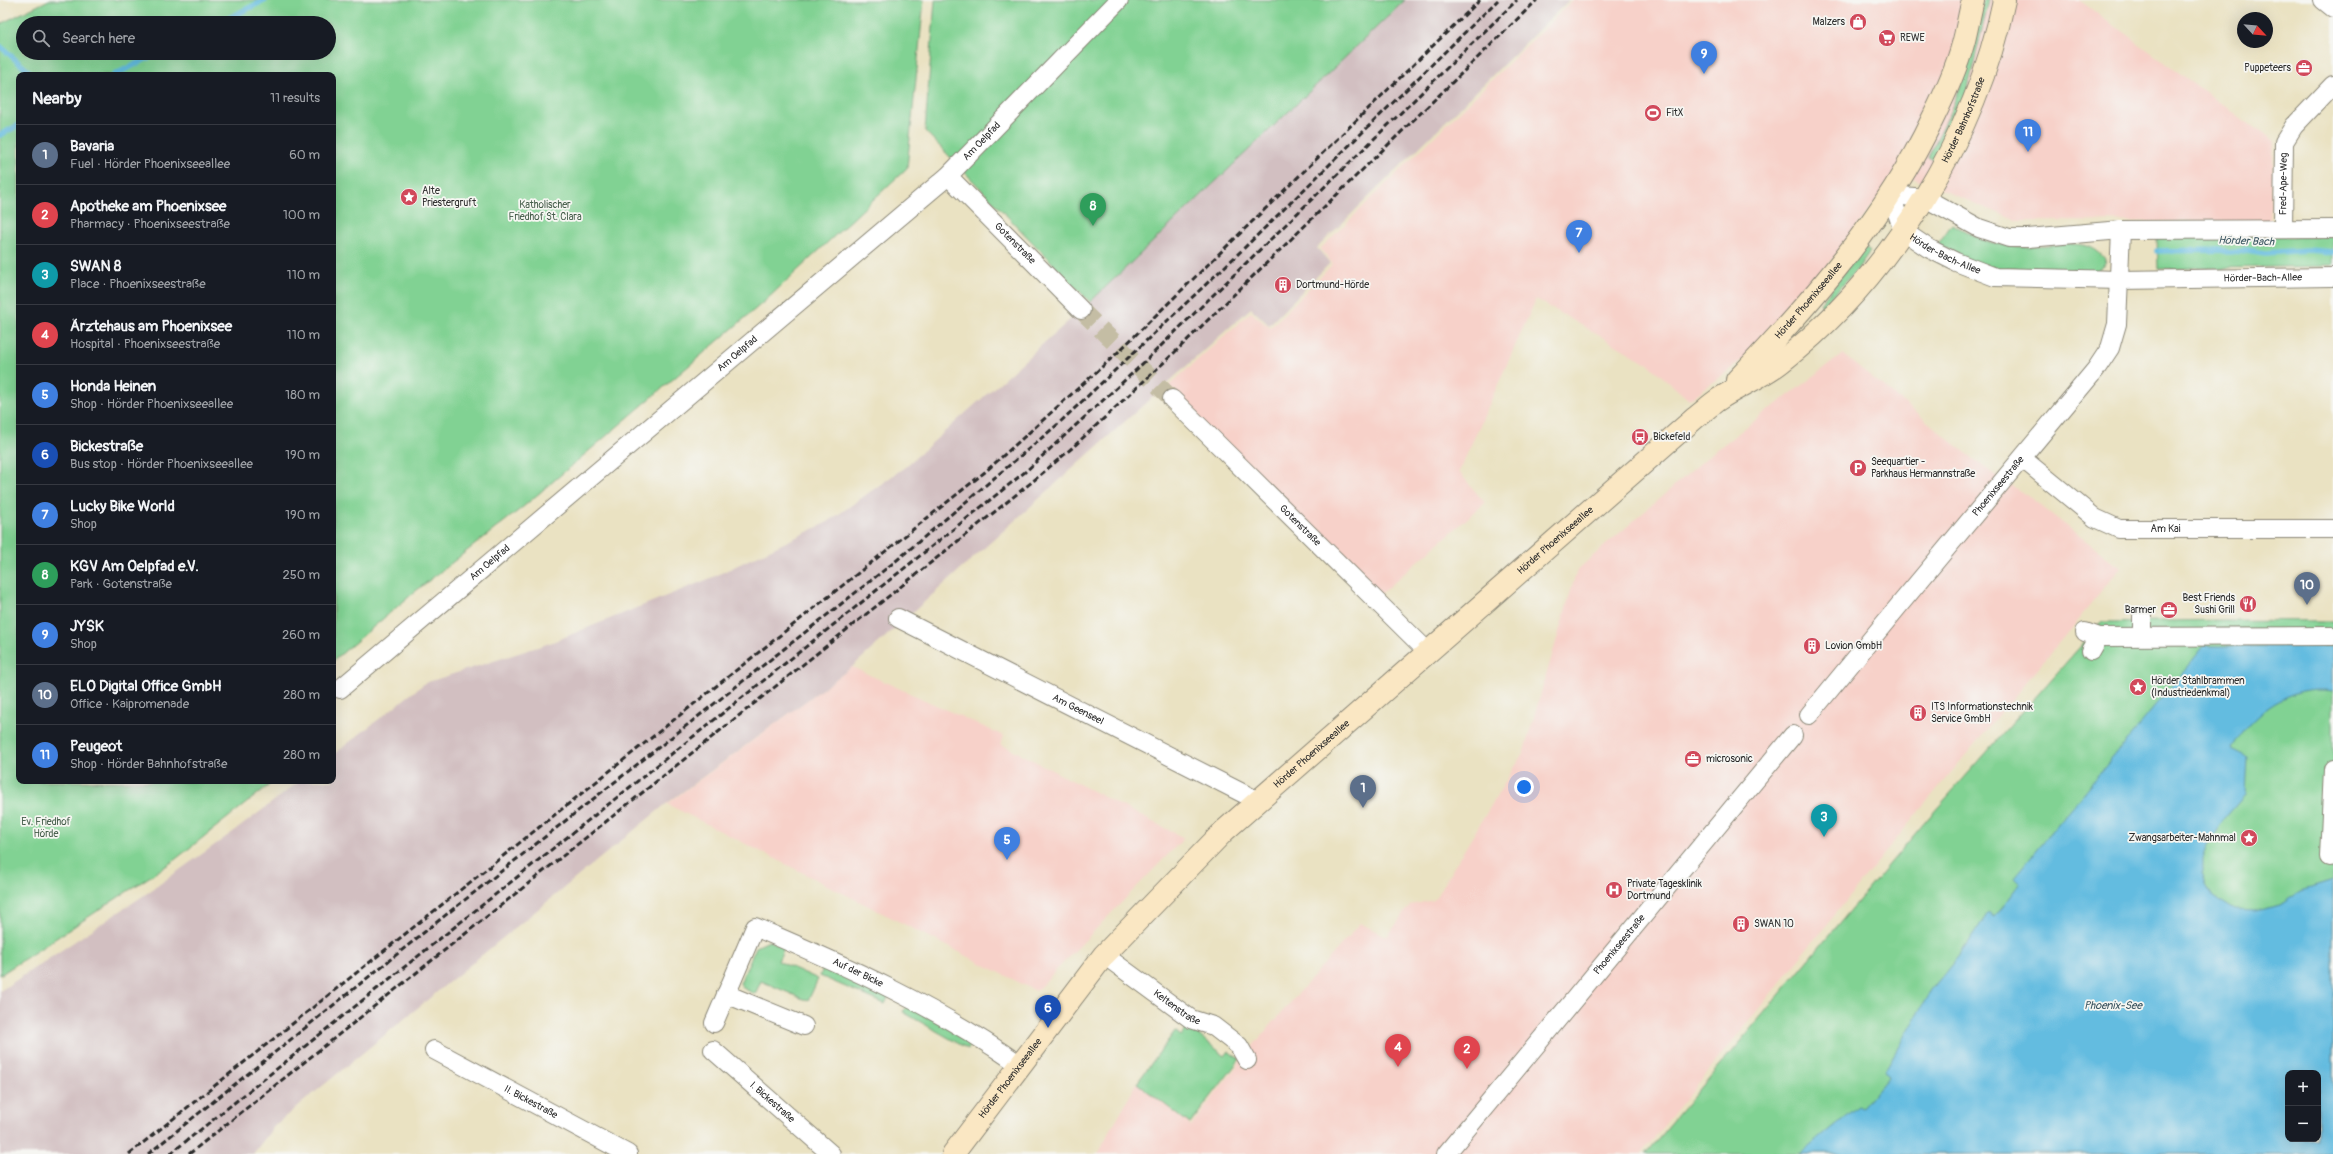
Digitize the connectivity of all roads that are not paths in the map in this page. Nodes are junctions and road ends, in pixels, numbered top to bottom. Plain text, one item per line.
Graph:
1 (1119, 0) edge
2 (1973, 0) edge
3 (2004, 0) edge
4 (2323, 0) edge
5 (2333, 8) edge
6 (2333, 85) edge
7 (948, 176) junction
8 (1891, 195) junction
9 (1925, 198) junction
10 (2283, 229) junction
11 (2333, 229) edge
12 (2121, 230) junction
13 (1903, 231) junction
14 (2333, 277) edge
15 (2120, 280) junction
16 (1081, 310) tunnel mouth
17 (1172, 399) tunnel mouth
18 (1718, 400) junction
19 (2023, 459) junction
20 (2333, 530) edge
21 (2142, 616) dead end
22 (898, 618) dead end
23 (2142, 636) junction
24 (2333, 636) edge
25 (2092, 640) dead end
26 (1427, 651) junction
27 (340, 689) dead end
28 (1809, 715) dead end
29 (1794, 735) dead end
30 (2333, 769) edge
31 (1258, 801) junction
32 (2330, 857) dead end
33 (1104, 955) junction
34 (726, 994) junction
35 (714, 1023) dead end
36 (804, 1026) dead end
37 (434, 1050) dead end
38 (713, 1050) dead end
39 (1247, 1060) dead end
40 (1020, 1066) junction
41 (628, 1154) edge
42 (831, 1154) edge
43 (952, 1154) edge
44 (1446, 1154) edge

1 - 7 street, Am Oelpfad
2 - 8 main road
3 - 9 main road, Hörder Bahnhofstraße
4 - 5 street
6 - 10 street, Fred-Ape-Weg
7 - 16 street, Gotenstraße
7 - 27 street, Am Oelpfad
8 - 9 street
8 - 13 street, Hörder-Bach-Allee
8 - 18 main road, Hörder Phoenixseeallee
9 - 12 street
9 - 13 main road, Hörder Bahnhofstraße
10 - 11 street
10 - 12 street
12 - 15 street, Phoenixseestraße
13 - 15 street, Hörder-Bach-Allee
13 - 18 main road, Hörder Phoenixseeallee
14 - 15 street, Hörder-Bach-Allee
15 - 19 street, Phoenixseestraße
17 - 26 street, Gotenstraße
18 - 26 main road, Hörder Phoenixseeallee
19 - 20 street, Am Kai
19 - 28 street, Phoenixseestraße
21 - 23 street
22 - 31 street, Am Geenseel
23 - 24 street
23 - 25 street
26 - 31 main road, Hörder Phoenixseeallee
29 - 44 street, Phoenixseestraße
30 - 32 street
31 - 33 main road, Hörder Phoenixseeallee
33 - 39 street, Keltenstraße
33 - 40 main road, Hörder Phoenixseeallee
34 - 35 street, Auf der Bicke
34 - 36 street
34 - 40 street, Auf der Bicke
37 - 41 street, II. Bickestraße
38 - 42 street, I. Bickestraße
40 - 43 main road, Hörder Phoenixseeallee

